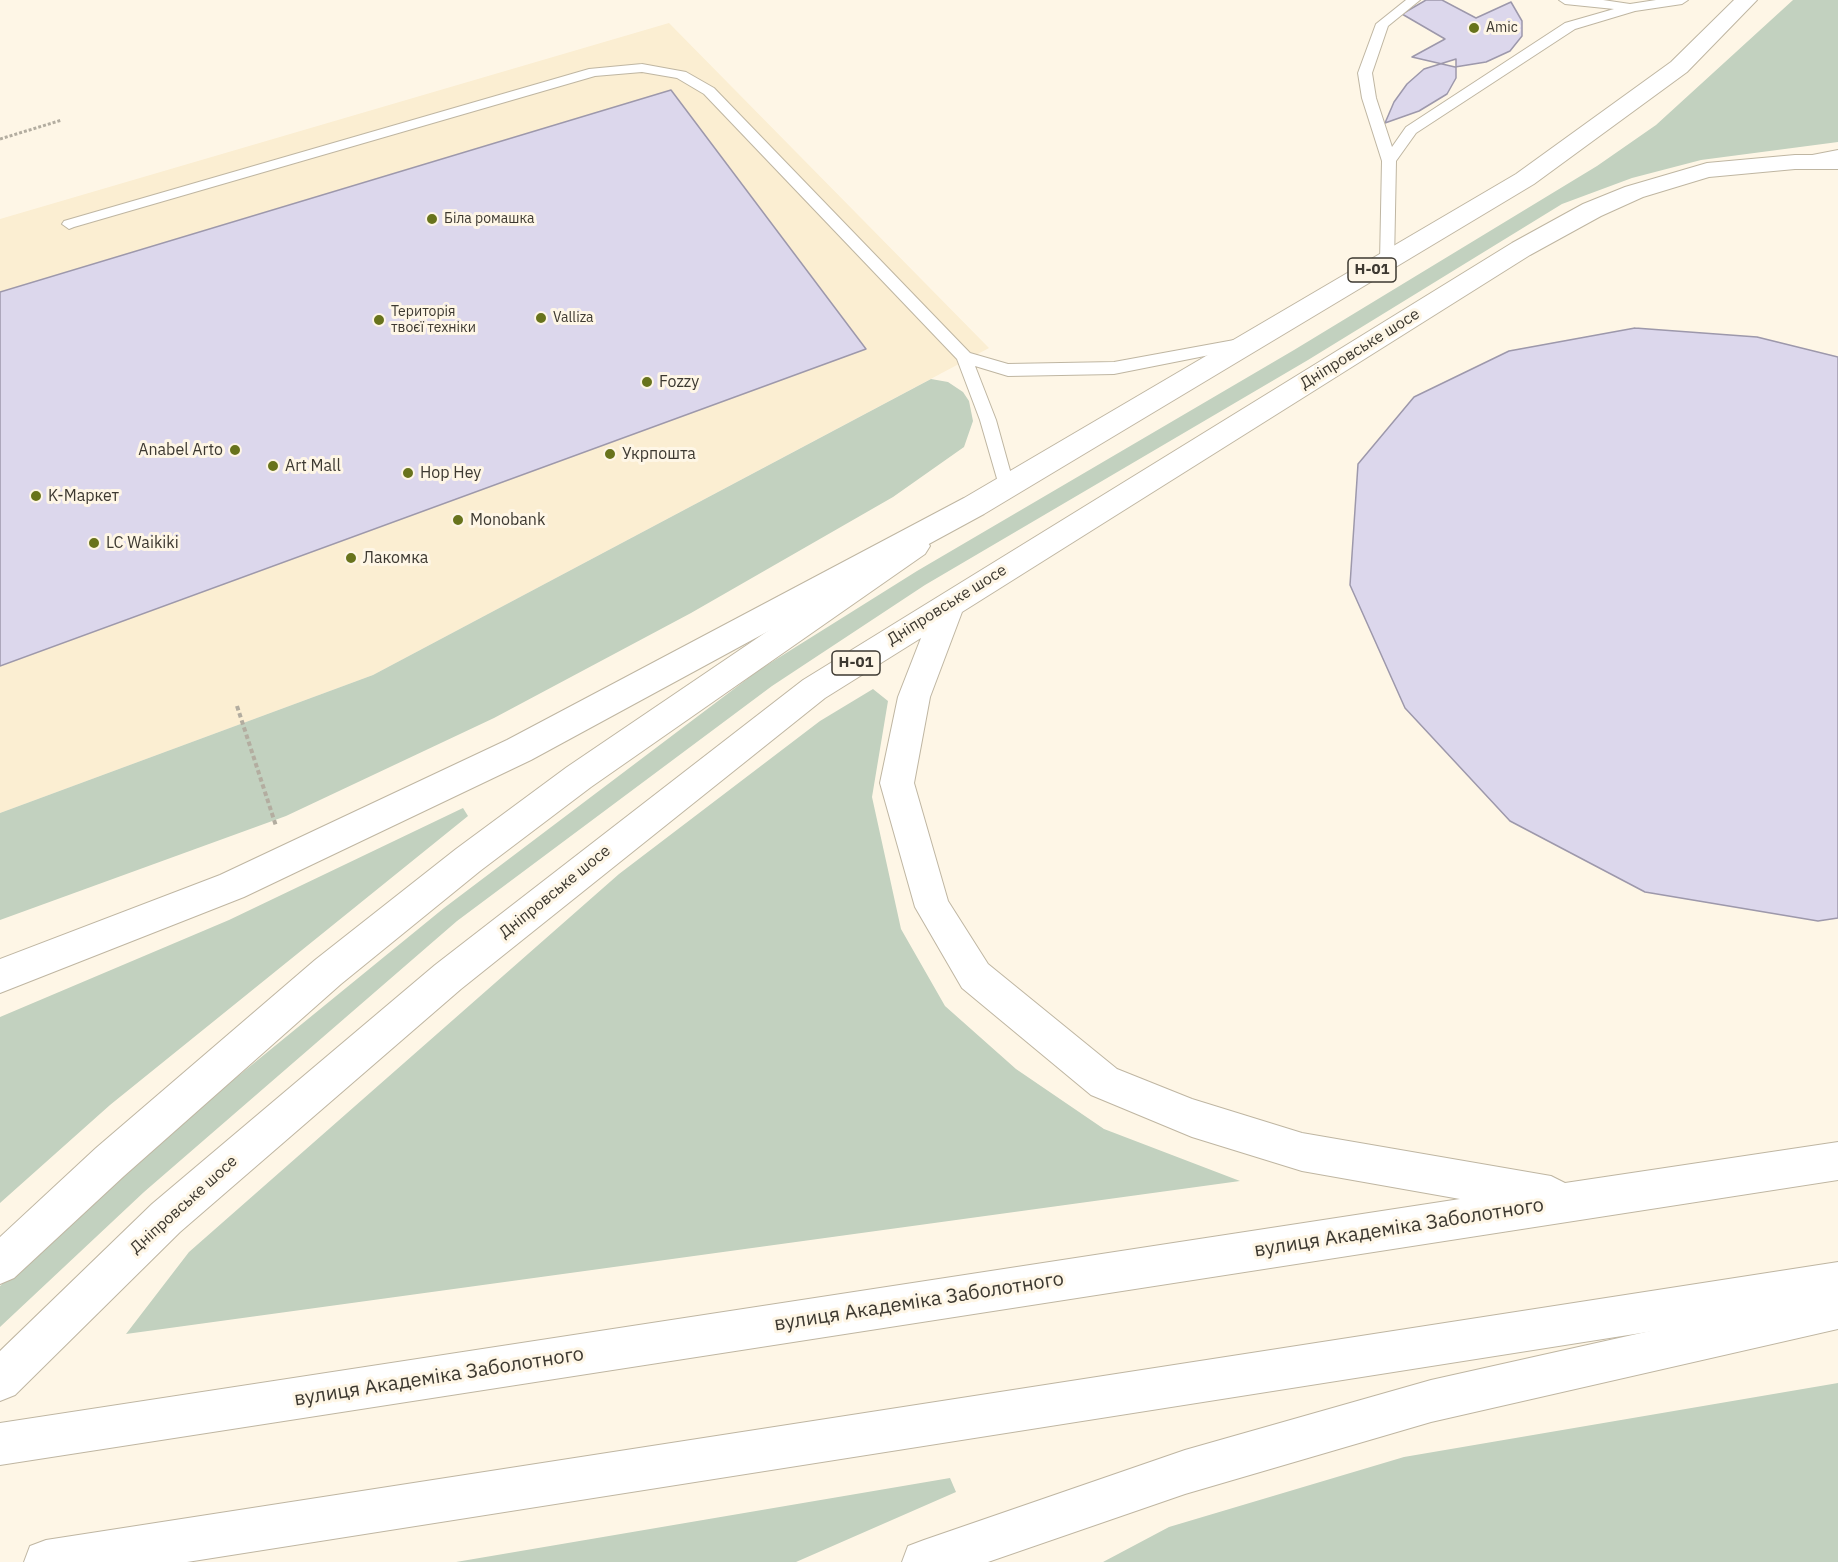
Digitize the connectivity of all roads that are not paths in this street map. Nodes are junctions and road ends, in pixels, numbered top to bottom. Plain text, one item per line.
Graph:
1 (1414, 0) edge
2 (1565, 0) edge
3 (1682, 0) edge
4 (1746, 0) edge
5 (1634, 7) junction
6 (1838, 154) edge
7 (1389, 161) junction
8 (1795, 162) junction
9 (1838, 162) edge
10 (69, 224) dead end
11 (1387, 262) junction
12 (1250, 342) junction
13 (964, 357) junction
14 (1006, 485) junction
15 (974, 506) junction
16 (950, 603) junction
17 (0, 976) edge
18 (1838, 1161) edge
19 (1576, 1201) junction
20 (0, 1264) edge
21 (1838, 1282) edge
22 (1838, 1309) edge
23 (0, 1380) edge
24 (0, 1444) edge
25 (58, 1560) edge
26 (924, 1562) edge

1 - 7 lane
2 - 5 lane
3 - 5 lane
4 - 11 main road, Н-01
5 - 7 lane
6 - 8 lane
7 - 11 lane
8 - 9 main road, Дніпровське шосе / Н-01
8 - 16 main road, Дніпровське шосе / Н-01
10 - 13 lane
11 - 12 main road, Н-01
12 - 13 lane
12 - 14 main road, Н-01
13 - 14 lane
14 - 15 main road, Н-01
15 - 17 main road
15 - 20 main road, Н-01
16 - 19 main road
16 - 23 main road, Дніпровське шосе / Н-01
18 - 19 main road, вулиця Академіка Заболотного
19 - 24 main road, вулиця Академіка Заболотного
21 - 25 main road
22 - 26 main road

